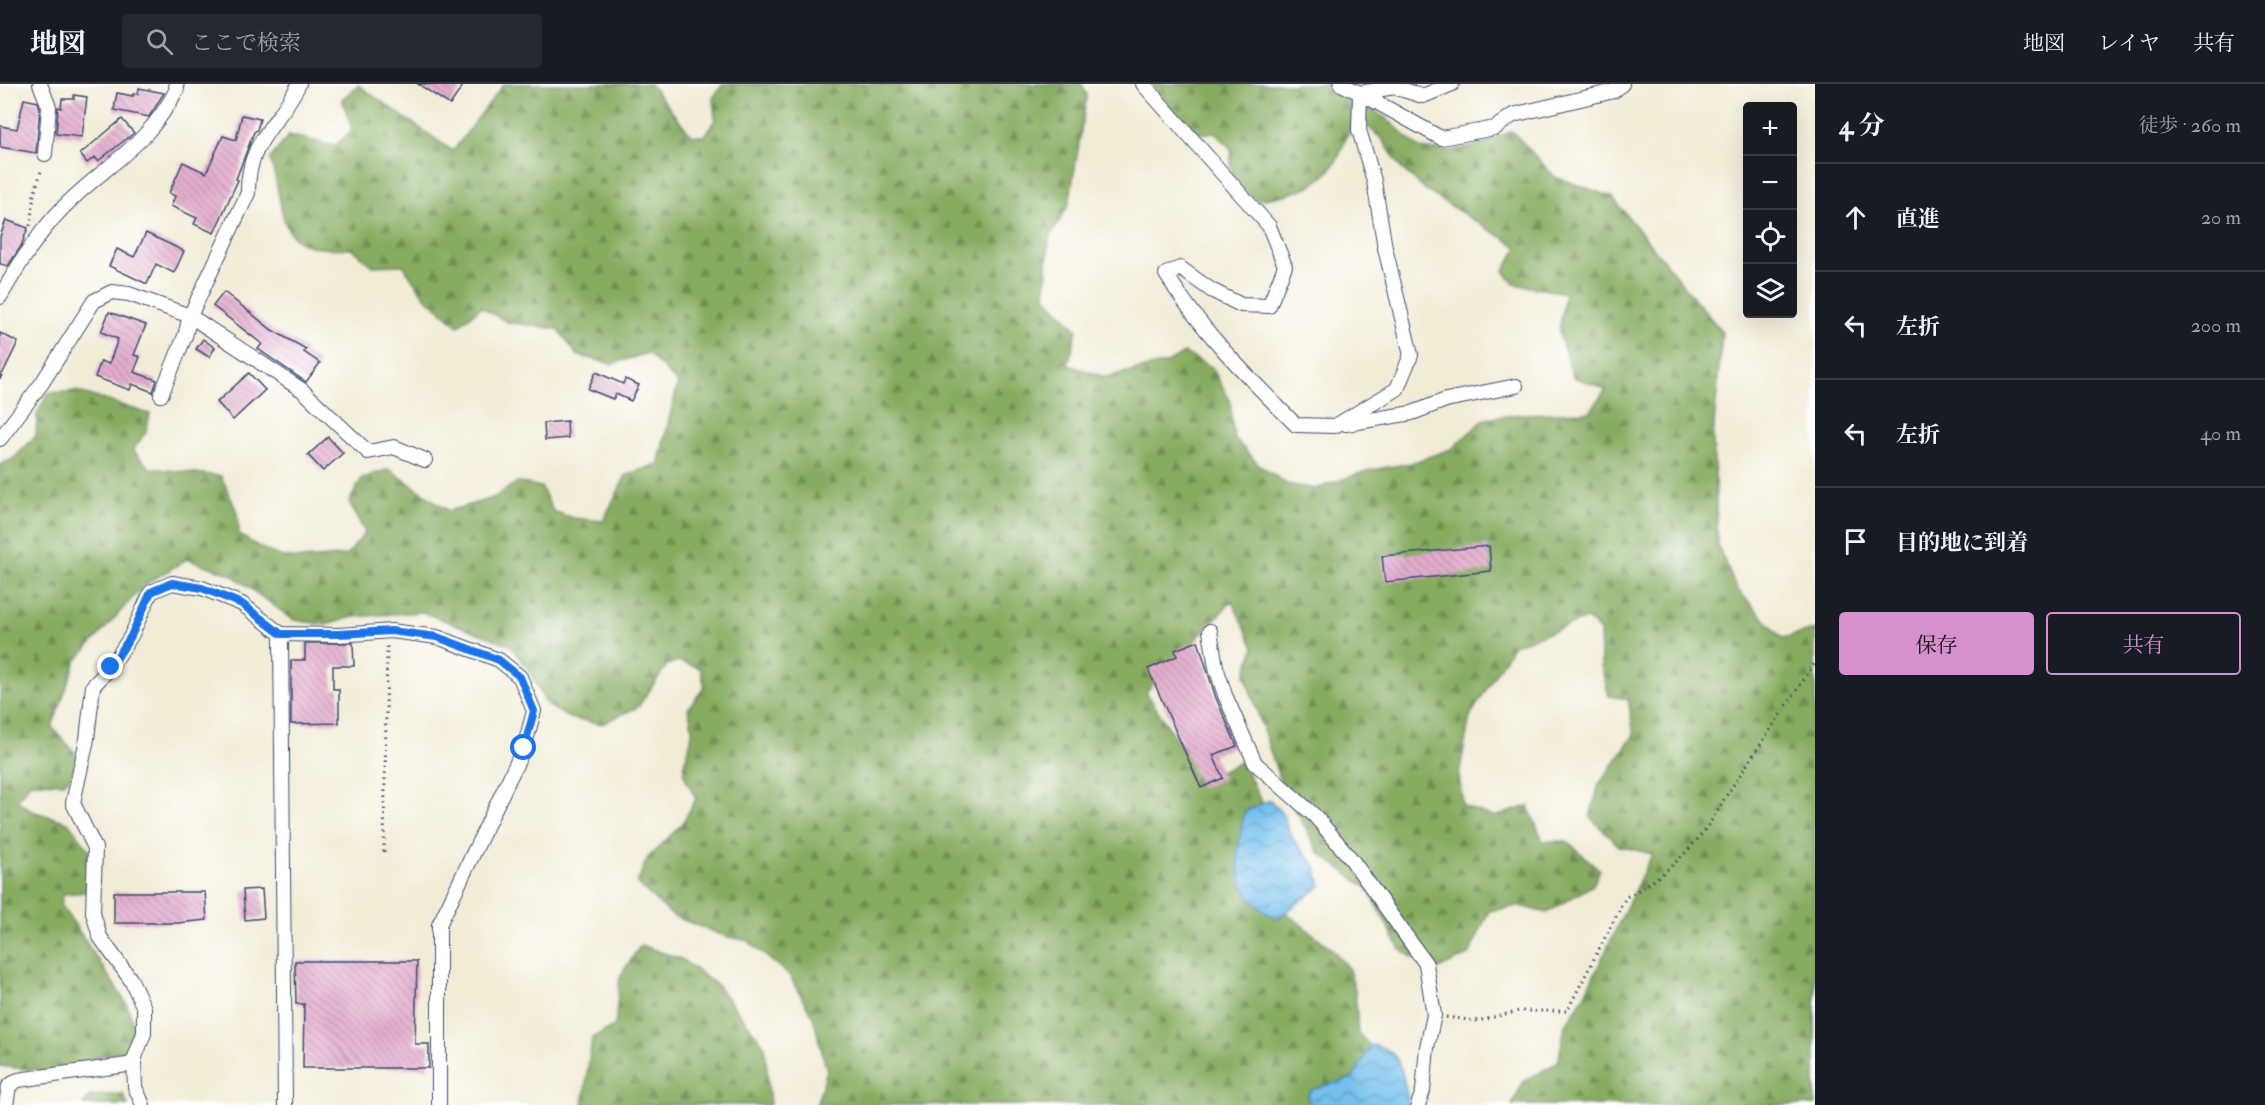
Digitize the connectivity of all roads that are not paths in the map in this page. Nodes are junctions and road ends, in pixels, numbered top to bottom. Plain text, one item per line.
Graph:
1 (40, 84) edge
2 (176, 84) edge
3 (299, 84) edge
4 (1143, 84) edge
5 (1341, 84) edge
6 (1452, 84) edge
7 (1622, 84) edge
8 (1360, 93) junction
9 (45, 154) road end
10 (0, 297) edge
11 (190, 315) junction
12 (1516, 386) dead end
13 (161, 395) dead end
14 (1335, 426) junction
15 (0, 439) edge
16 (425, 460) dead end
17 (1210, 631) dead end
18 (281, 634) junction
19 (134, 1064) junction
20 (6, 1105) edge
21 (143, 1105) edge
22 (285, 1105) edge
23 (439, 1105) edge
24 (1418, 1105) edge

1 - 9 street
2 - 10 street
3 - 11 street
4 - 14 street
5 - 8 street
6 - 8 street
7 - 8 street
8 - 14 street
11 - 13 street
11 - 15 street
11 - 16 street
12 - 14 street
17 - 24 street
18 - 19 street
18 - 22 street
18 - 23 street
19 - 20 street
19 - 21 street

